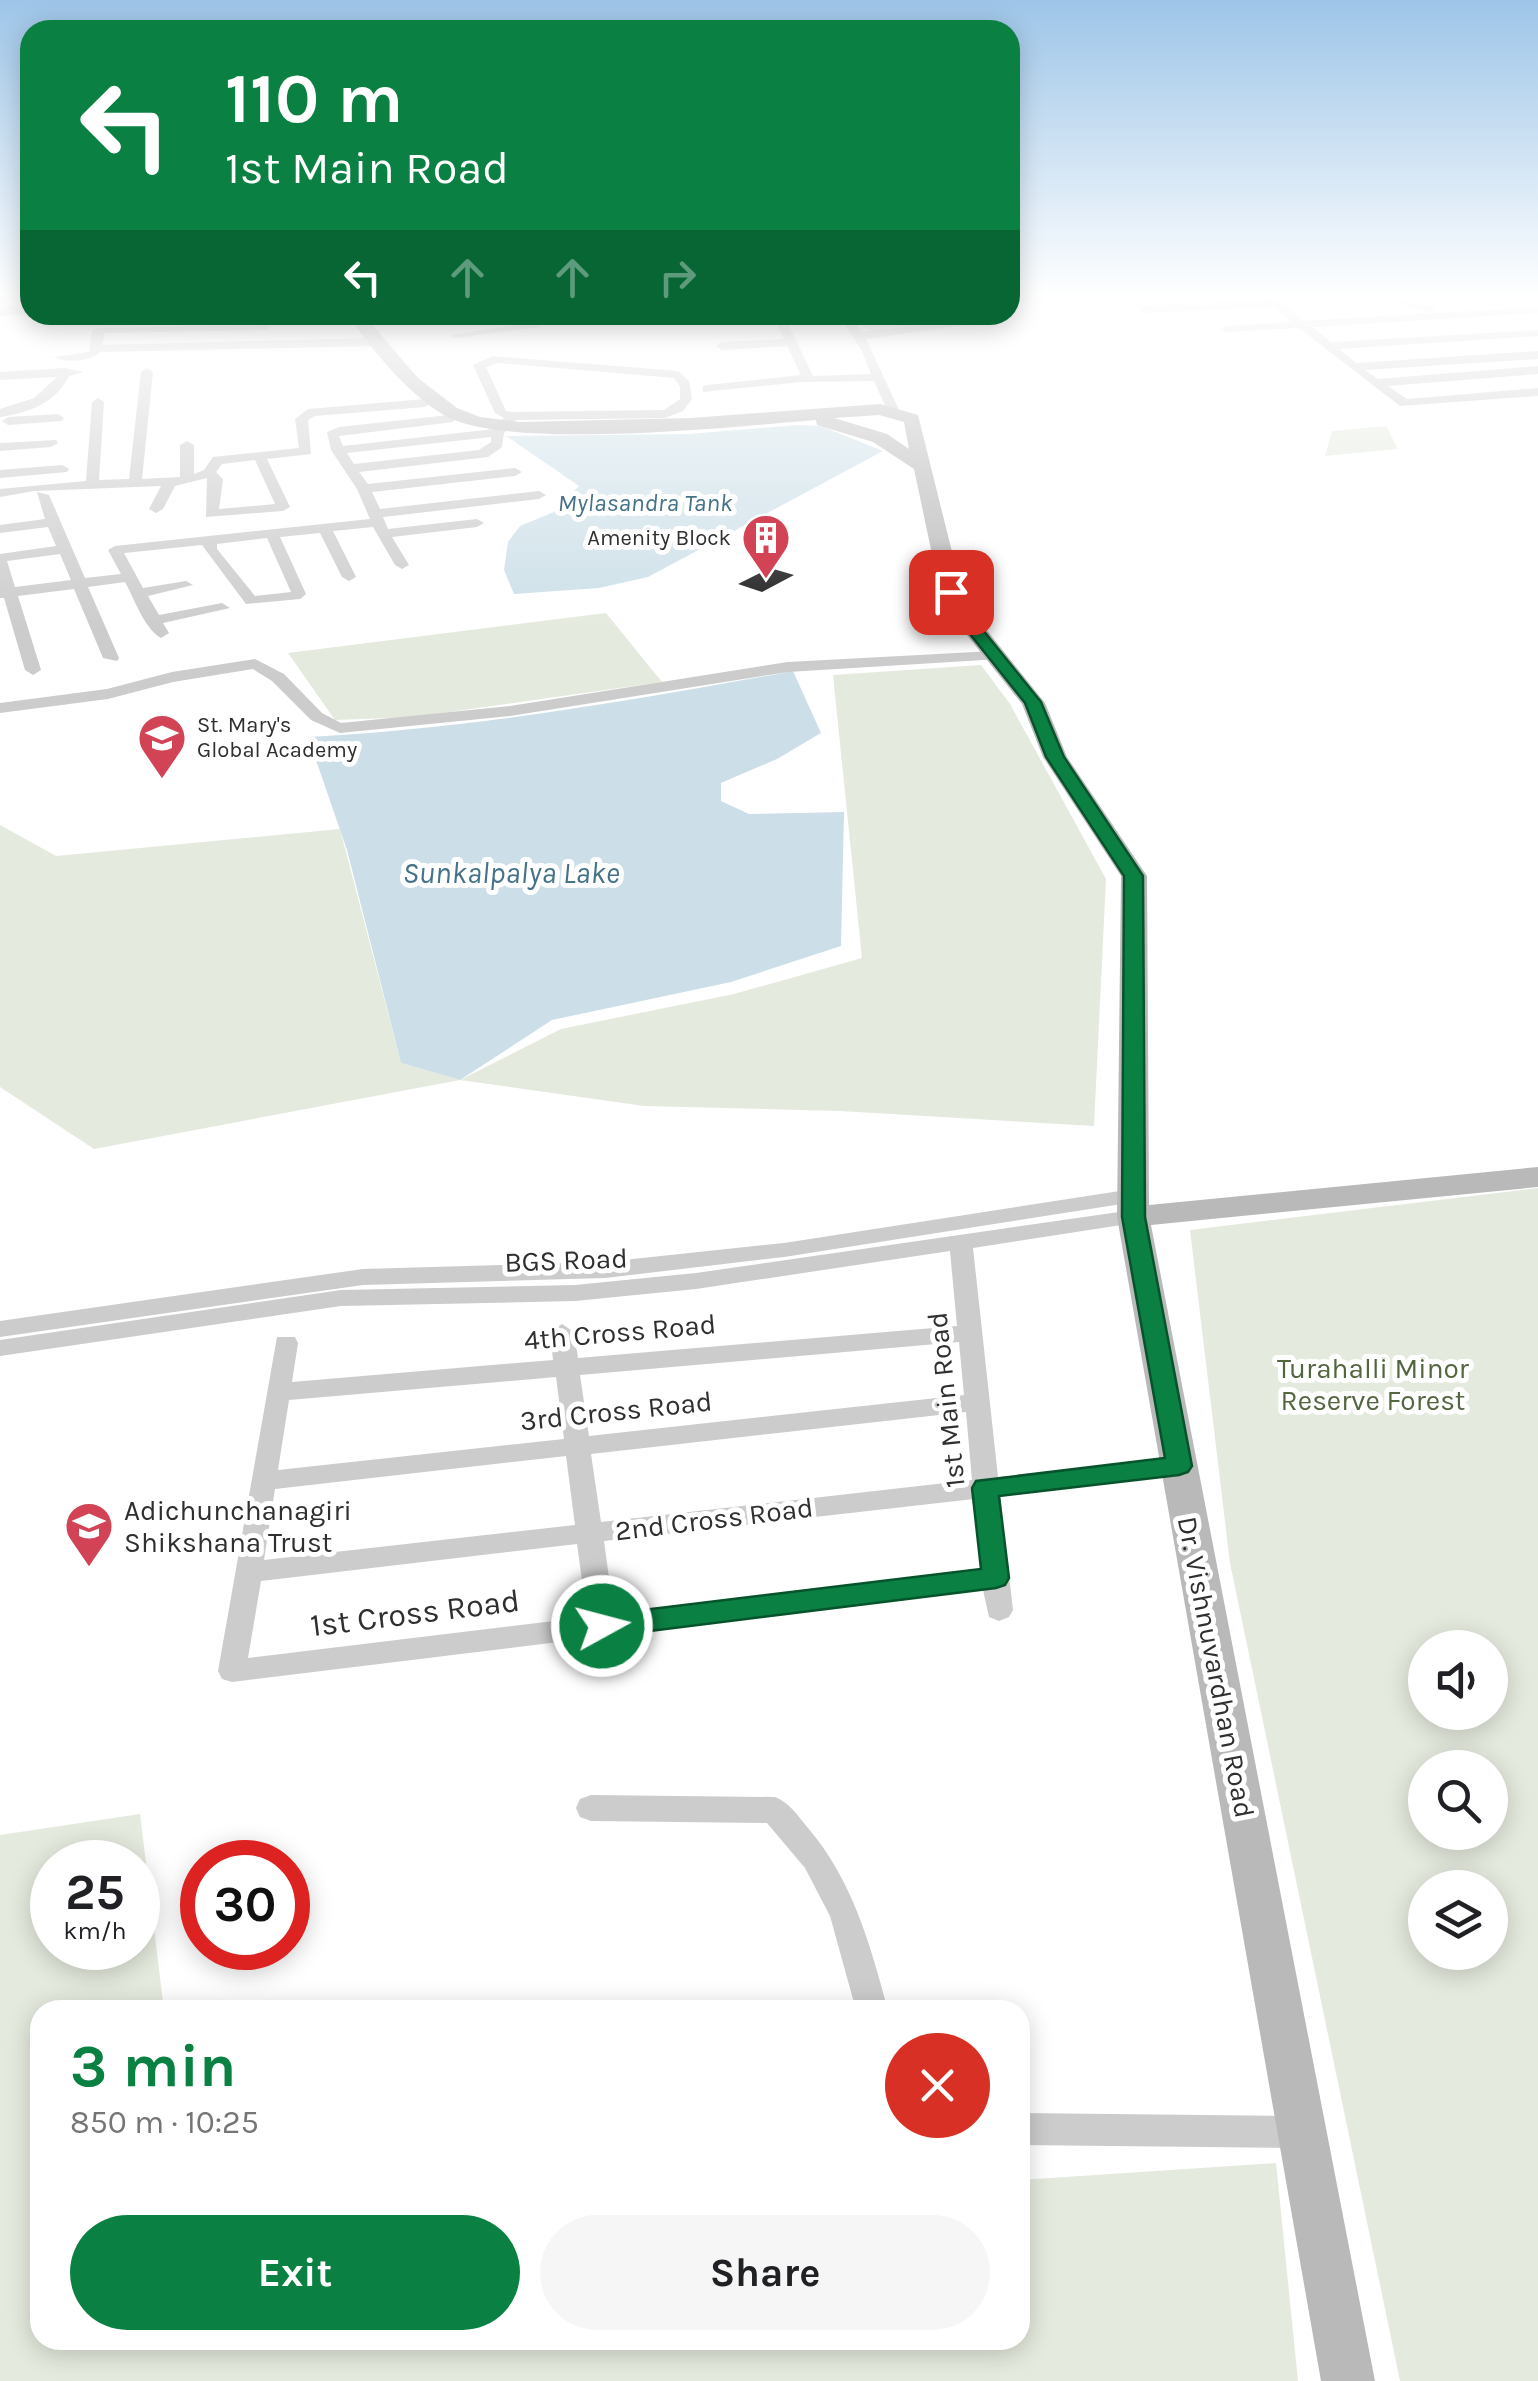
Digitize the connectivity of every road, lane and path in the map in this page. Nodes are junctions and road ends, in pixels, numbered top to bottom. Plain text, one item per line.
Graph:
1 (97, 409) edge
2 (142, 409) edge
3 (359, 409) edge
4 (435, 409) edge
5 (447, 409) edge
6 (499, 409) edge
7 (662, 409) edge
8 (680, 409) edge
9 (894, 410) joint
10 (661, 414) junction
11 (58, 418) dead end
12 (449, 419) junction
13 (0, 422) edge
14 (504, 426) junction
15 (51, 444) dead end
16 (187, 445) dead end
17 (0, 448) edge
18 (338, 450) junction
19 (260, 458) junction
20 (922, 467) junction
21 (348, 468) junction
22 (62, 469) dead end
23 (515, 472) dead end
24 (210, 473) junction
25 (0, 474) edge
26 (187, 480) junction
27 (169, 483) junction
28 (135, 484) junction
29 (92, 486) junction
30 (364, 489) junction
31 (0, 493) edge
32 (42, 495) dead end
33 (539, 495) dead end
34 (156, 509) dead end
35 (54, 522) junction
36 (477, 523) dead end
37 (379, 524) junction
38 (324, 527) junction
39 (0, 528) edge
40 (271, 532) junction
41 (209, 539) junction
42 (66, 549) junction
43 (0, 560) edge
44 (402, 565) dead end
45 (129, 577) junction
46 (349, 578) dead end
47 (186, 584) dead end
48 (78, 586) junction
49 (5, 593) edge
50 (138, 593) junction
51 (222, 608) dead end
52 (994, 656) junction
53 (111, 658) dead end
54 (33, 670) dead end
55 (0, 708) edge
56 (1538, 1176) edge
57 (1133, 1206) junction
58 (961, 1244) junction
59 (0, 1328) edge
60 (562, 1332) dead end
61 (968, 1333) junction
62 (286, 1343) dead end
63 (0, 1348) edge
64 (566, 1367) junction
65 (278, 1392) junction
66 (975, 1402) junction
67 (577, 1446) junction
68 (1179, 1466) junction
69 (263, 1480) junction
70 (985, 1488) junction
71 (589, 1533) junction
72 (248, 1572) junction
73 (996, 1578) junction
74 (999, 1610) dead end
75 (602, 1626) junction
76 (591, 1808) dead end
77 (869, 2000) edge
78 (1030, 2129) edge
79 (1303, 2132) junction
80 (1348, 2381) edge

1 - 29 street
2 - 28 street
3 - 19 street
4 - 12 main road
5 - 14 main road
6 - 14 street
7 - 10 street
8 - 10 street
9 - 14 main road
9 - 20 main road, Dr. Vishnuvardhan Road
10 - 14 street
11 - 13 street
12 - 14 main road
12 - 18 street
14 - 18 street
14 - 20 main road
14 - 21 street
15 - 17 street
16 - 26 street
18 - 21 street
19 - 24 street
19 - 24 street
20 - 52 main road, Dr. Vishnuvardhan Road
21 - 30 street
22 - 25 street
23 - 30 street
24 - 26 street
26 - 27 street
27 - 28 street
27 - 34 street
28 - 29 street
29 - 31 street
30 - 37 street
32 - 35 street
33 - 37 street
35 - 39 street
35 - 42 street
36 - 37 street
37 - 38 street
37 - 44 street
38 - 40 street
38 - 46 street
40 - 41 street
40 - 41 street
41 - 45 street
42 - 43 street
42 - 48 street
43 - 49 street
45 - 48 street
45 - 50 street
47 - 50 street
48 - 49 street
48 - 53 street
49 - 54 street
50 - 51 street
52 - 55 street
52 - 57 main road, Dr. Vishnuvardhan Road
56 - 57 main road
57 - 58 street, BGS Road
57 - 59 street, BGS Road
57 - 68 main road, Dr. Vishnuvardhan Road
58 - 61 street, 1st Main Road
58 - 63 street, BGS Road
60 - 64 street
61 - 64 street, 4th Cross Road
61 - 66 street, 1st Main Road
62 - 65 street, 1st Cross Road
64 - 65 street, 4th Cross Road
64 - 67 street
65 - 69 street, 1st Cross Road
66 - 67 street, 3rd Cross Road
66 - 70 street, 1st Main Road
67 - 69 street, 3rd Cross Road
67 - 71 street
68 - 70 street, 2nd Cross Road
68 - 79 main road, Dr. Vishnuvardhan Road
69 - 72 street, 1st Cross Road
70 - 71 street, 2nd Cross Road
70 - 73 street, 1st Main Road
71 - 72 street, 2nd Cross Road
71 - 75 street
72 - 75 street, 1st Cross Road
73 - 74 street, 1st Main Road
73 - 75 street, 1st Cross Road
76 - 77 street
78 - 79 street
79 - 80 main road, Dr. Vishnuvardhan Road

